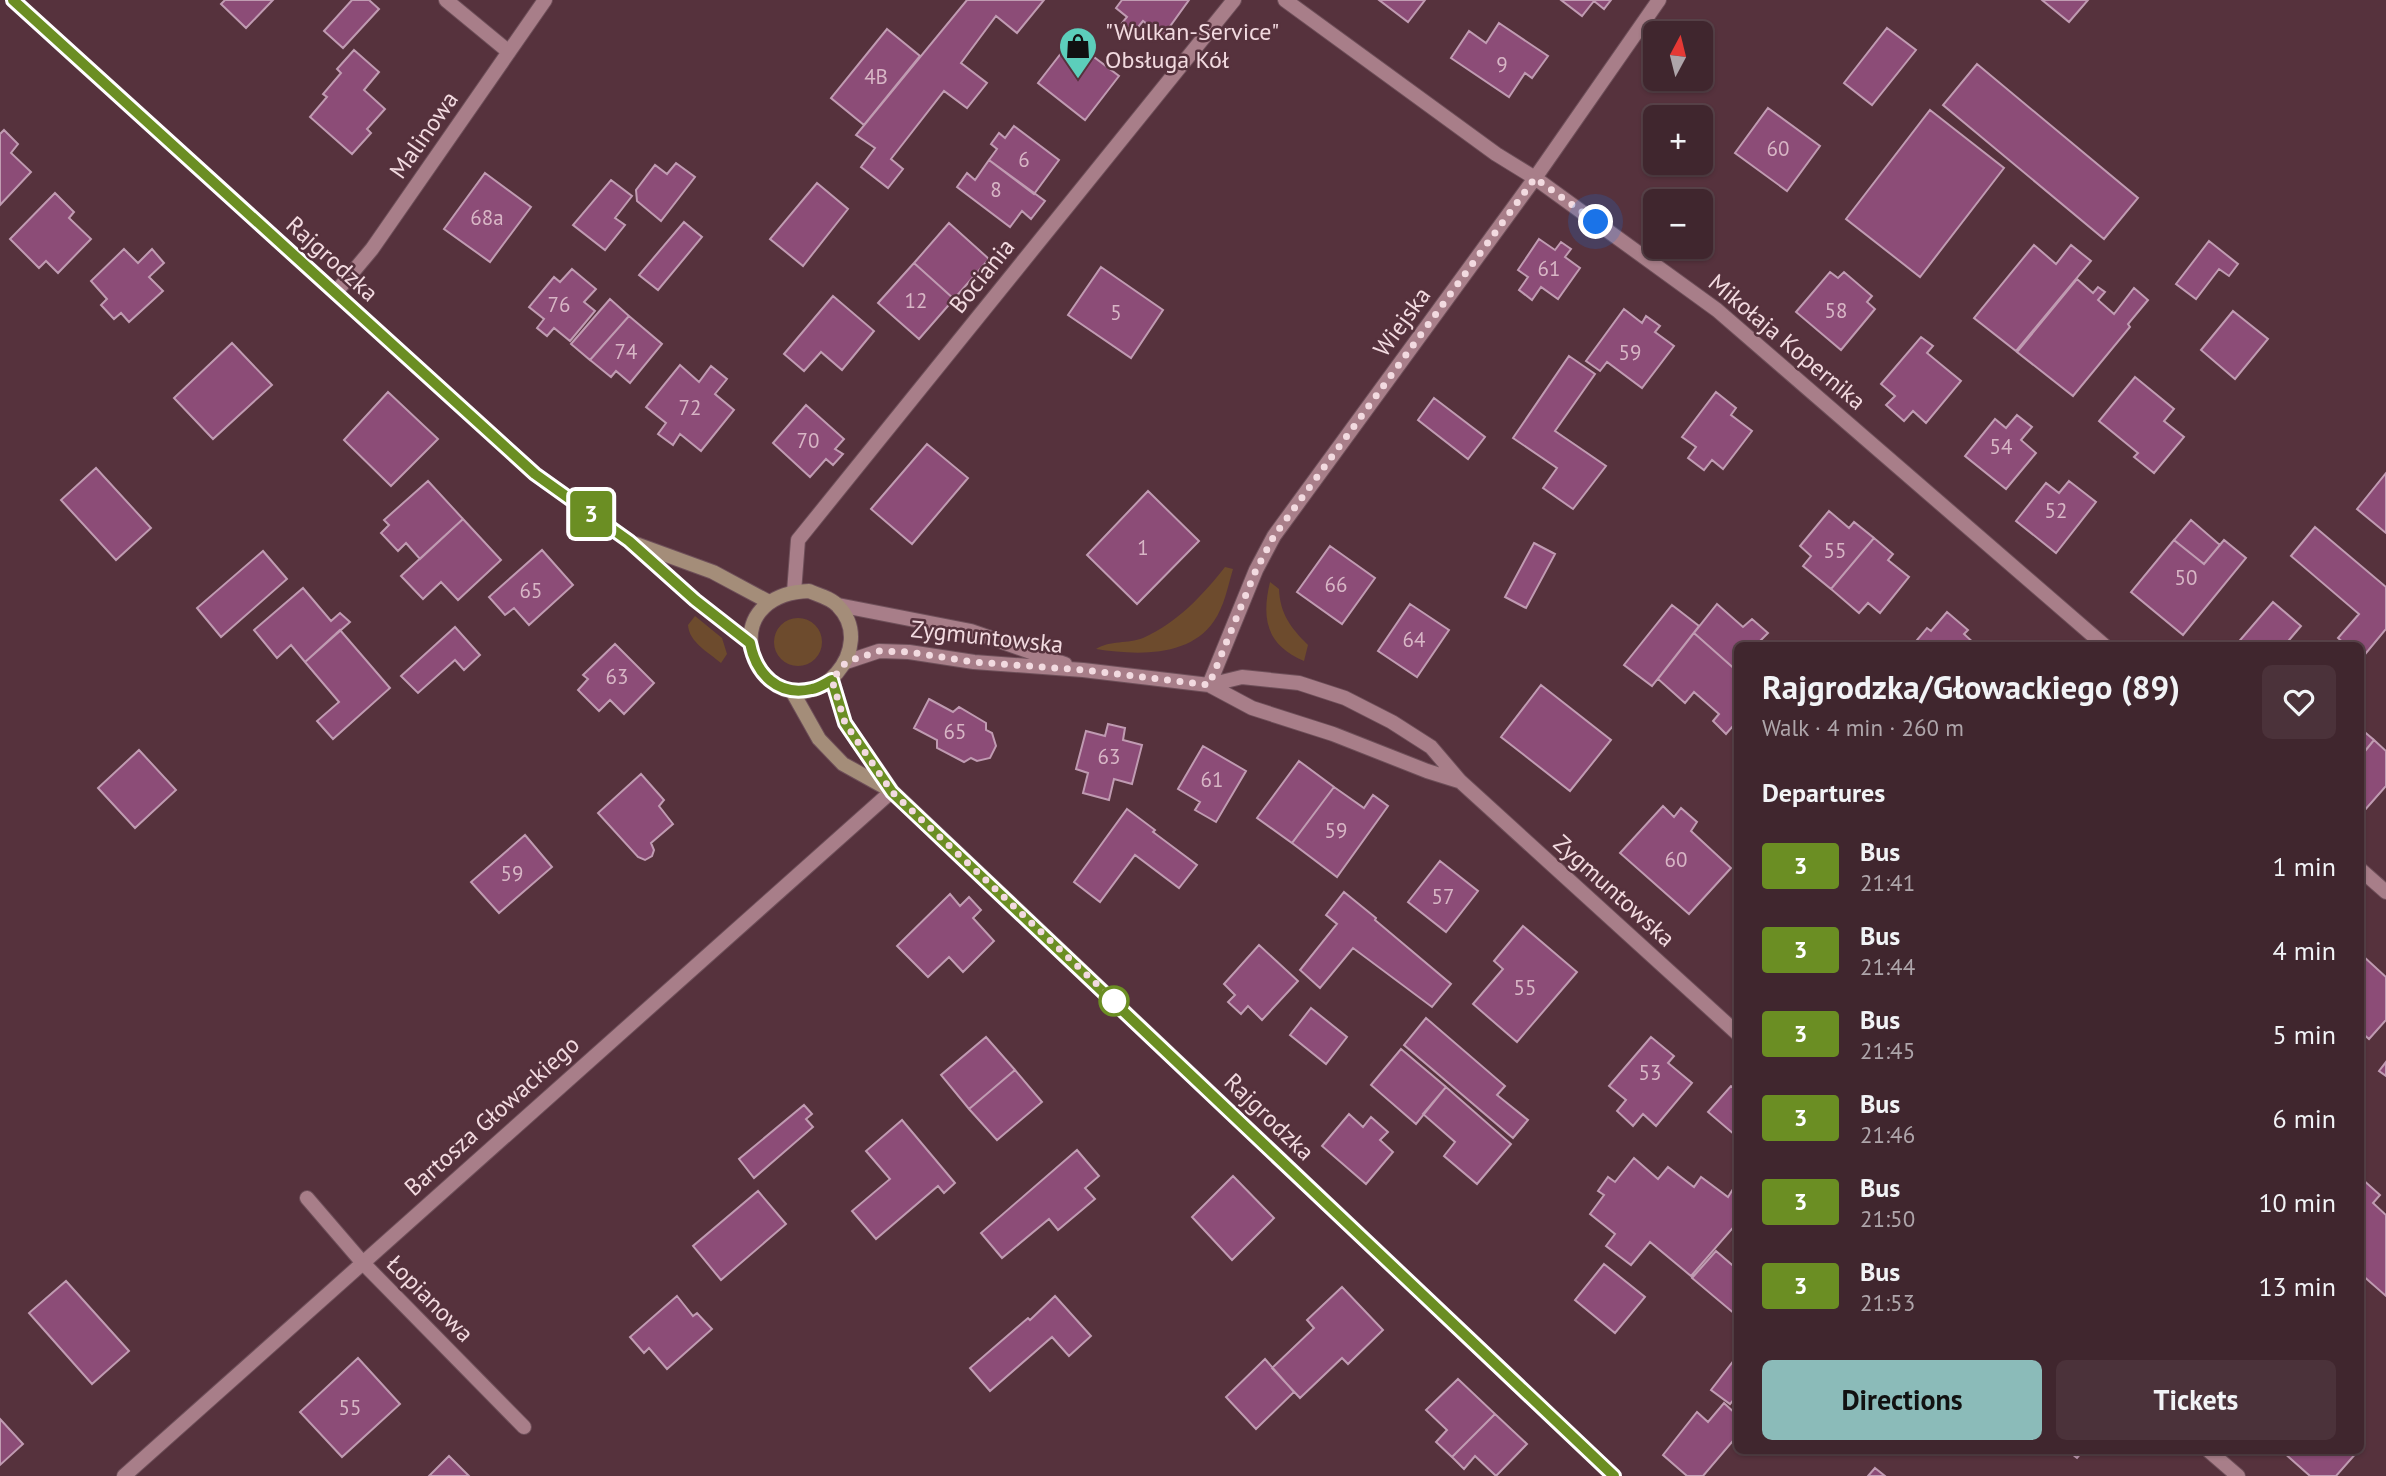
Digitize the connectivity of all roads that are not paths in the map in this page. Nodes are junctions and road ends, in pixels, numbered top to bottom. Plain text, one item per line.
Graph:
1 (13, 0) edge
2 (446, 0) edge
3 (545, 0) edge
4 (1234, 0) edge
5 (1284, 0) edge
6 (1659, 0) edge
7 (509, 51) junction
8 (1535, 178) junction
9 (336, 292) junction
10 (629, 541) junction
11 (794, 592) junction
12 (769, 602) junction
13 (838, 605) junction
14 (2100, 642) edge
15 (750, 643) junction
16 (846, 662) junction
17 (1083, 670) junction
18 (832, 680) junction
19 (1209, 685) junction
20 (792, 691) junction
21 (1460, 781) junction
22 (892, 792) junction
23 (2364, 873) edge
24 (2386, 892) edge
25 (1734, 1030) edge
26 (307, 1198) dead end
27 (362, 1262) junction
28 (524, 1427) dead end
29 (2212, 1454) edge
30 (124, 1476) edge
31 (1614, 1476) edge
32 (2238, 1476) edge

1 - 9 street, Rajgrodzka
2 - 7 street
3 - 7 street, Malinowa
4 - 11 street, Bociania
5 - 8 street, Mikołaja Kopernika
6 - 8 street, Wiejska
7 - 9 street, Malinowa
8 - 14 street, Mikołaja Kopernika
8 - 19 street, Wiejska
9 - 10 street, Rajgrodzka
10 - 12 street, Rajgrodzka
10 - 15 street, Rajgrodzka
11 - 12 street
11 - 13 street
12 - 15 street
13 - 16 street
13 - 17 street, Zygmuntowska
15 - 20 street
16 - 17 street, Zygmuntowska
16 - 18 street
17 - 19 street, Zygmuntowska
18 - 20 street
18 - 22 street, Rajgrodzka
19 - 21 street, Zygmuntowska
19 - 21 street, Zygmuntowska
20 - 22 street, Rajgrodzka
21 - 25 street, Zygmuntowska
22 - 27 street, Bartosza Głowackiego
22 - 31 street, Rajgrodzka
23 - 24 street
26 - 27 street, Łopianowa
27 - 28 street, Łopianowa
27 - 30 street, Bartosza Głowackiego
29 - 32 street

